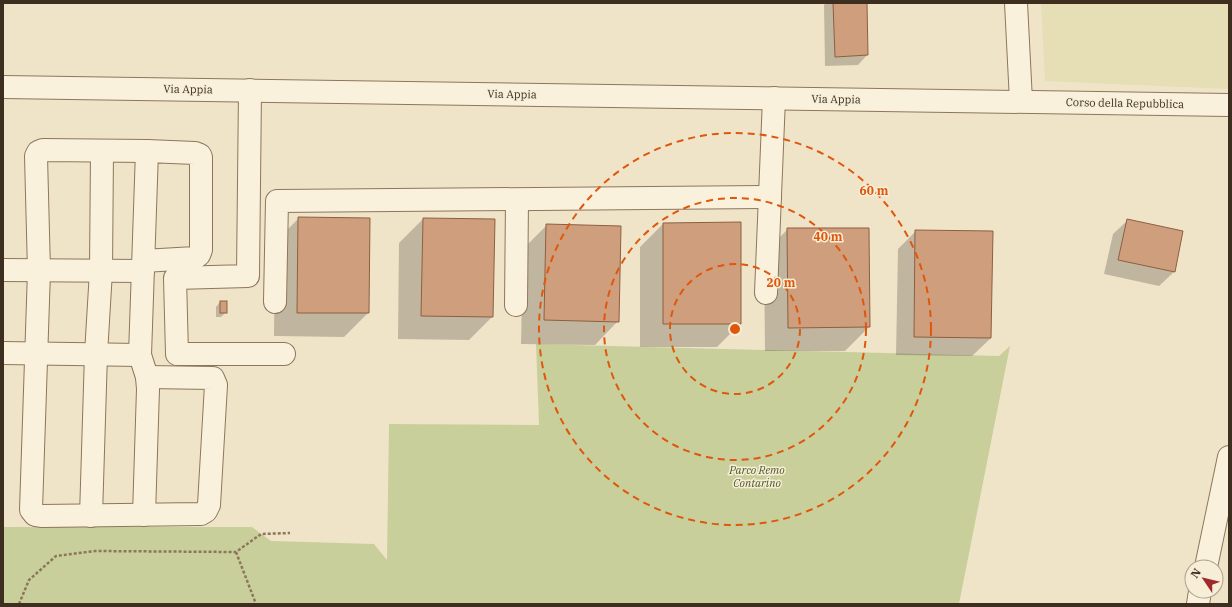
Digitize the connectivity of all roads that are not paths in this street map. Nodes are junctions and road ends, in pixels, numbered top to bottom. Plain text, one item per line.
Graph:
1 (1016, 3) edge
2 (3, 87) edge
3 (250, 90) junction
4 (774, 98) junction
5 (1021, 101) junction
6 (1229, 105) edge
7 (102, 150) junction
8 (147, 151) junction
9 (770, 197) junction
10 (517, 200) junction
11 (143, 266) junction
12 (3, 270) edge
13 (38, 271) junction
14 (101, 271) junction
15 (766, 293) dead end
16 (275, 302) dead end
17 (516, 305) dead end
18 (3, 353) edge
19 (36, 353) junction
20 (96, 354) junction
21 (284, 354) dead end
22 (140, 355) junction
23 (147, 377) junction
24 (1229, 457) edge
25 (144, 515) junction
26 (91, 516) junction
27 (1208, 559) edge

1 - 5 street
2 - 3 street, Via Appia
3 - 4 street, Via Appia
3 - 21 street
4 - 5 street, Via Appia
4 - 9 street
5 - 6 street, Corso della Repubblica
7 - 8 street
7 - 13 street
7 - 14 street
8 - 11 street
8 - 11 street
9 - 10 street
9 - 15 street
10 - 16 street
10 - 17 street
11 - 14 street
11 - 22 street
12 - 13 street
13 - 14 street
13 - 19 street
14 - 20 street
18 - 19 street
19 - 20 street
19 - 26 street
20 - 22 street
20 - 26 street
22 - 23 street
23 - 25 street
23 - 25 street
24 - 27 street
25 - 26 street

